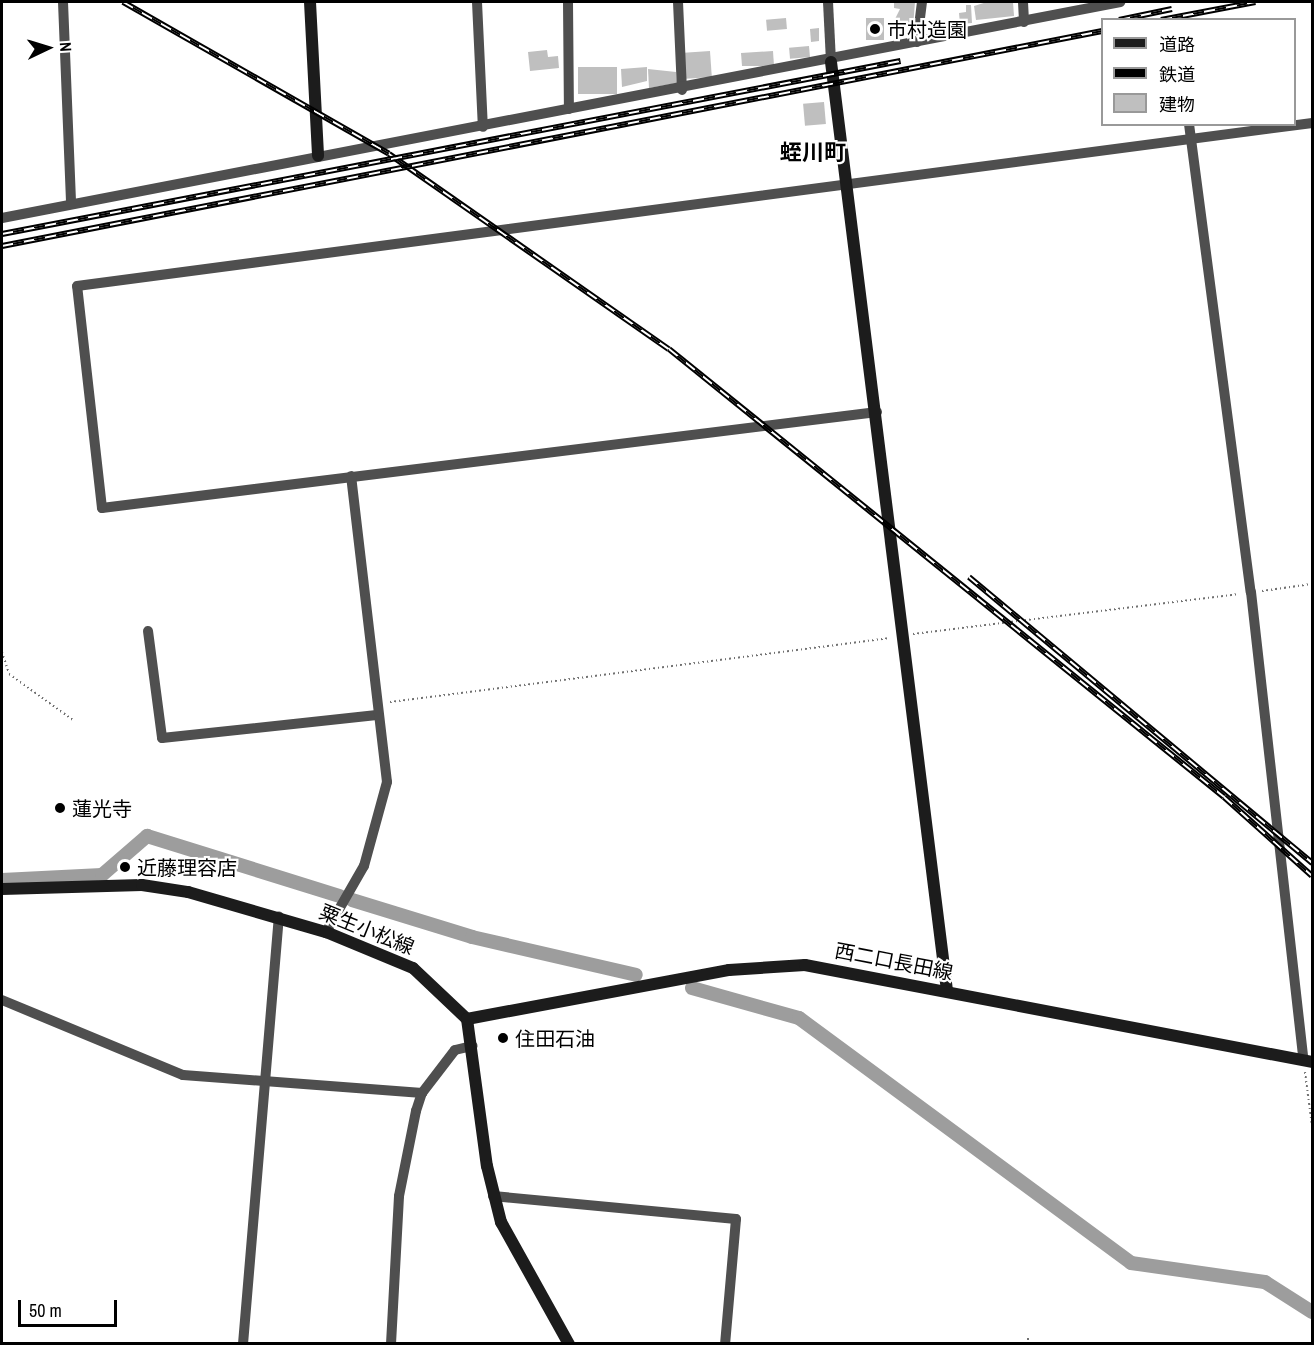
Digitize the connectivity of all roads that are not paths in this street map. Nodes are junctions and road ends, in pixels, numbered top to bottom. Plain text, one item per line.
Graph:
1 (63, 2) edge
2 (309, 2) edge
3 (477, 2) edge
4 (567, 2) edge
5 (678, 2) edge
6 (828, 2) edge
7 (922, 2) edge
8 (1023, 2) edge
9 (1120, 2) edge
10 (1024, 22) junction
11 (917, 42) junction
12 (831, 62) junction
13 (682, 90) junction
14 (569, 109) junction
15 (1312, 123) edge
16 (1296, 125) edge
17 (1189, 126) edge
18 (1289, 126) edge
19 (483, 128) junction
20 (1191, 139) junction
21 (318, 156) junction
22 (846, 182) junction
23 (72, 204) junction
24 (2, 218) edge
25 (877, 412) junction
26 (351, 476) junction
27 (148, 631) dead end
28 (376, 709) junction
29 (2, 888) edge
30 (279, 917) junction
31 (326, 932) junction
32 (947, 991) junction
33 (2, 1000) edge
34 (466, 1019) junction
35 (473, 1046) junction
36 (1308, 1061) edge
37 (266, 1081) junction
38 (422, 1093) junction
39 (493, 1196) junction
40 (243, 1344) edge
41 (391, 1344) edge
42 (569, 1344) edge
43 (725, 1344) edge

1 - 23 street
2 - 21 main road
3 - 19 street
4 - 14 street
5 - 13 street
6 - 12 street
7 - 11 street
8 - 10 street
9 - 10 street
10 - 11 street
11 - 12 street
12 - 13 street
12 - 22 main road
13 - 14 street
14 - 19 street
15 - 16 street
17 - 20 street
18 - 20 street
19 - 21 street
20 - 22 street
20 - 36 street
21 - 23 street
22 - 25 main road
22 - 26 street
23 - 24 street
25 - 26 street
25 - 32 main road
26 - 28 street
27 - 28 street
28 - 31 street
29 - 30 main road, 粟生小松線
30 - 31 main road, 粟生小松線
30 - 37 street
31 - 34 main road, 粟生小松線
32 - 34 main road, 西二口長田線
32 - 36 main road, 西二口長田線
33 - 37 street
34 - 35 main road
35 - 38 street
35 - 39 main road
37 - 38 street
37 - 40 street
38 - 41 street
39 - 42 main road
39 - 43 street

